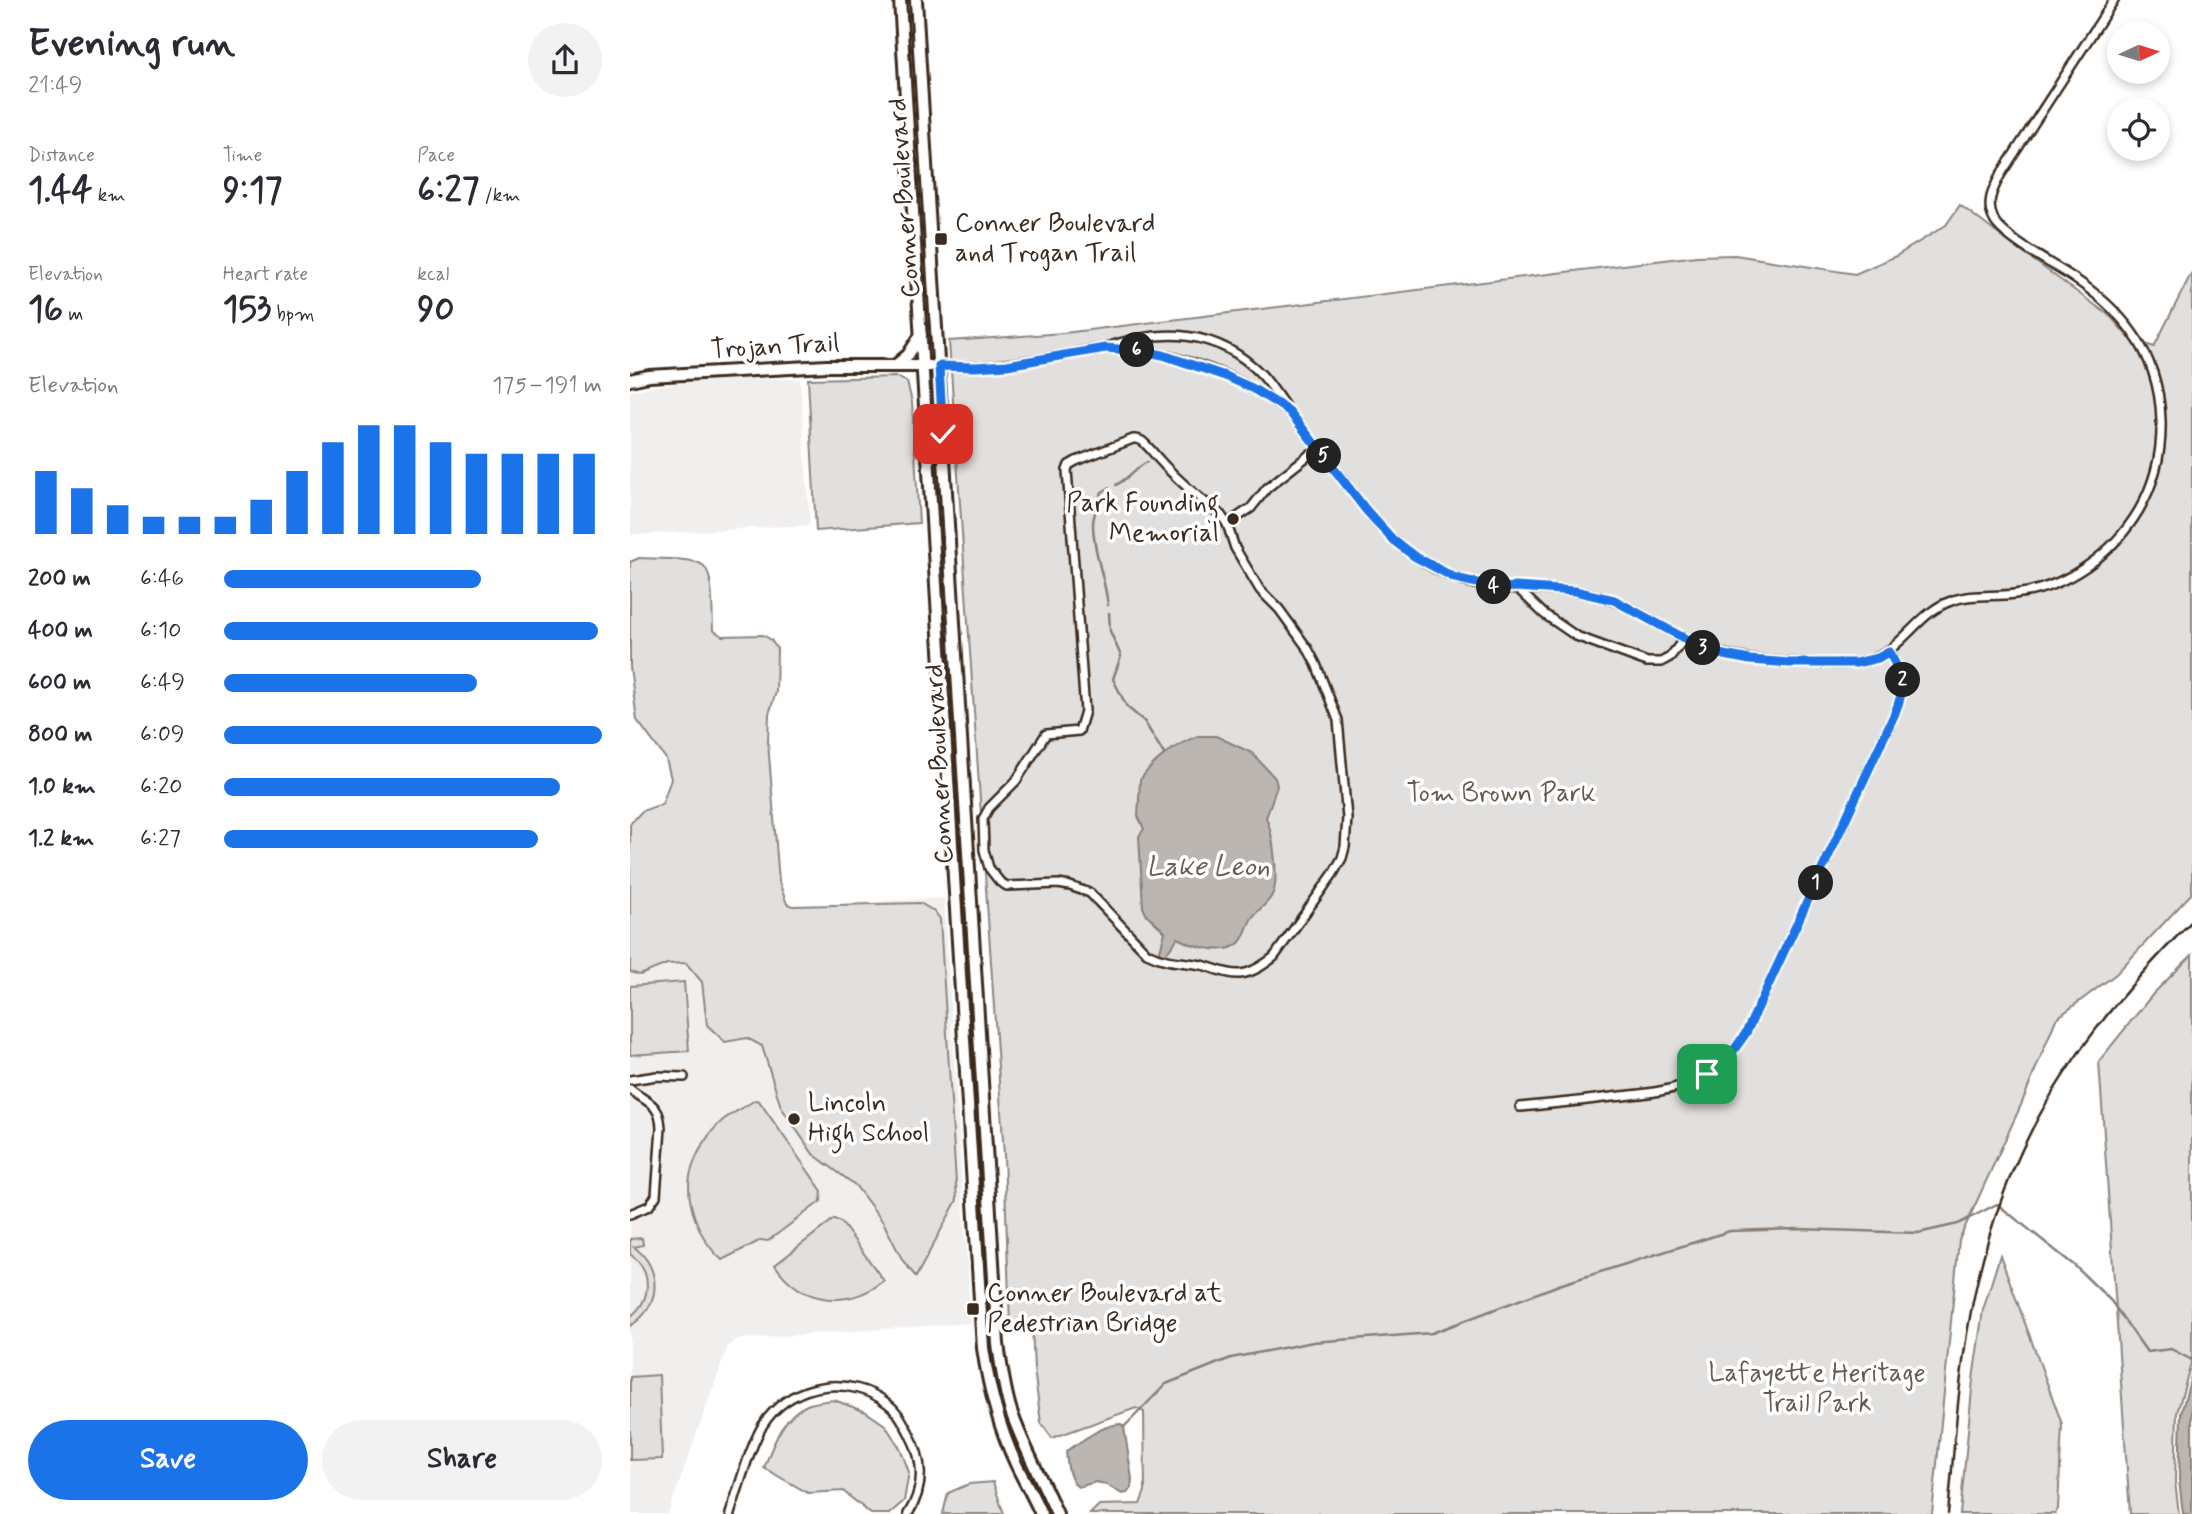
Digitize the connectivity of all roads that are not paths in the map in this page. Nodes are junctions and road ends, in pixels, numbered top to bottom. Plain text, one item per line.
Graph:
1 (901, 0) edge
2 (916, 0) edge
3 (2114, 0) edge
4 (921, 335) junction
5 (1104, 348) junction
6 (896, 365) junction
7 (923, 366) junction
8 (939, 366) junction
9 (630, 380) edge
10 (1289, 411) junction
11 (1318, 448) junction
12 (1227, 524) junction
13 (1516, 587) junction
14 (1684, 639) junction
15 (1889, 652) junction
16 (960, 712) junction
17 (945, 713) junction
18 (684, 1077) dead end
19 (630, 1080) edge
20 (630, 1089) edge
21 (1520, 1107) dead end
22 (630, 1214) edge
23 (996, 1315) junction
24 (981, 1317) junction
25 (730, 1514) edge
26 (908, 1514) edge
27 (1041, 1514) edge
28 (1057, 1514) edge

1 - 4 main road, Conner Boulevard
2 - 8 main road, Conner Boulevard
3 - 15 street
4 - 6 main road
4 - 7 main road, Conner Boulevard
5 - 8 street
5 - 10 street
5 - 10 street
6 - 7 main road, Trojan Trail
6 - 9 main road, Trojan Trail
7 - 8 main road, Trojan Trail
7 - 17 main road, Conner Boulevard
8 - 16 main road, Conner Boulevard
10 - 11 street
11 - 12 street
11 - 13 street
12 - 12 street
13 - 14 street
13 - 14 street
14 - 15 street
15 - 21 street
16 - 17 main road
16 - 23 main road, Conner Boulevard
17 - 24 main road, Conner Boulevard
18 - 19 street
20 - 22 street
23 - 24 main road
23 - 28 main road, Conner Boulevard
24 - 27 main road, Conner Boulevard
25 - 26 street

